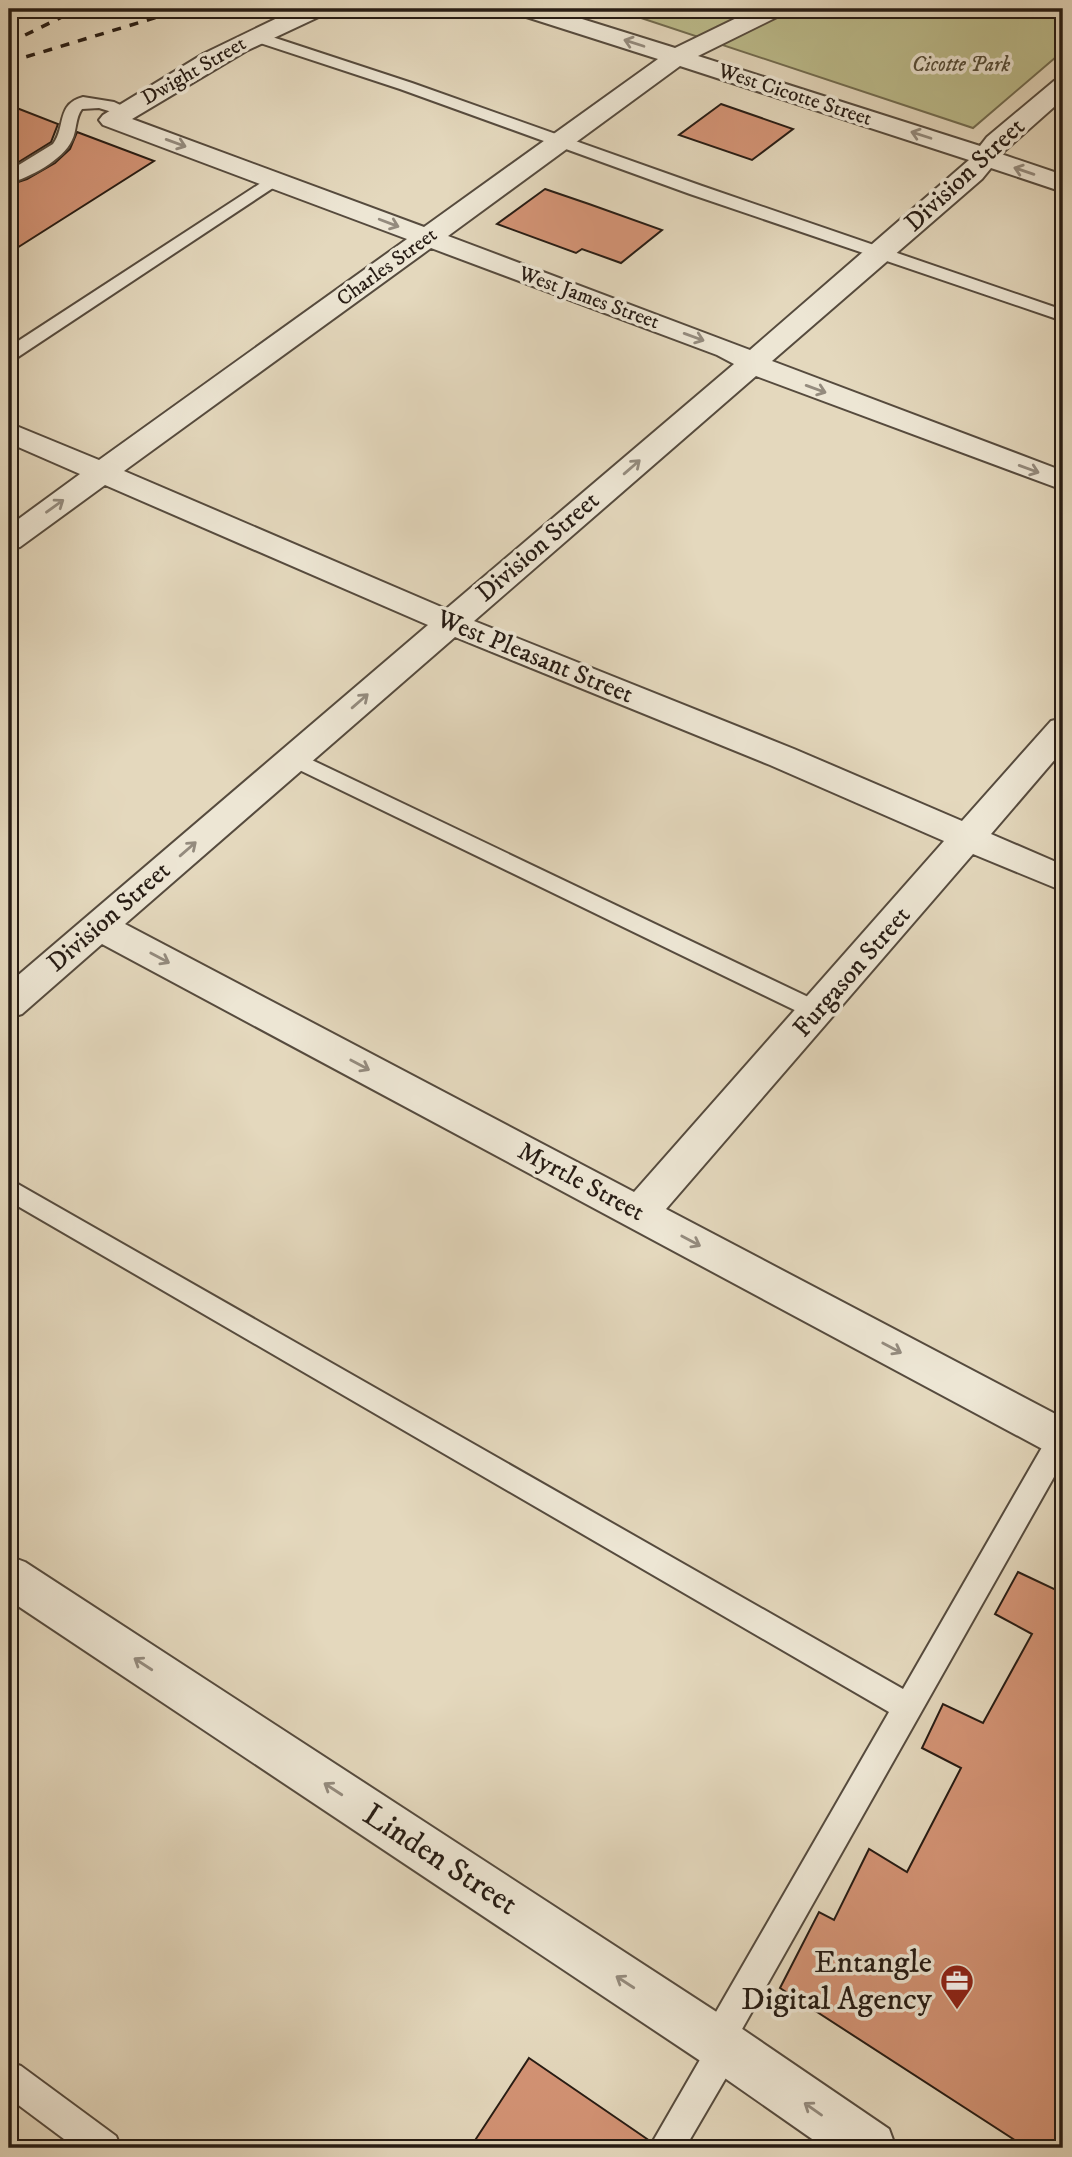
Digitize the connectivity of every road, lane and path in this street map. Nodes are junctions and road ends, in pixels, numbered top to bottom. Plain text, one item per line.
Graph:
1 (316, 9) edge
2 (526, 9) edge
3 (774, 9) edge
4 (254, 36) junction
5 (677, 57) junction
6 (1063, 86) edge
7 (119, 116) junction
8 (560, 141) junction
9 (985, 157) junction
10 (9, 178) edge
11 (273, 180) junction
12 (1063, 184) edge
13 (427, 237) junction
14 (880, 253) junction
15 (1063, 316) edge
16 (9, 355) edge
17 (753, 362) junction
18 (9, 432) edge
19 (102, 473) junction
20 (1063, 481) edge
21 (9, 540) edge
22 (450, 623) junction
23 (1063, 729) edge
24 (293, 758) junction
25 (969, 838) junction
26 (1063, 879) edge
27 (99, 926) junction
28 (9, 1004) edge
29 (817, 1011) junction
30 (9, 1189) edge
31 (639, 1213) junction
32 (1063, 1438) edge
33 (9, 1576) edge
34 (908, 1707) junction
35 (721, 2045) junction
36 (9, 2078) edge
37 (104, 2148) edge
38 (666, 2148) edge
39 (870, 2148) edge

1 - 4 street, Dwight Street
5 -> 2 street, West Cicotte Street
3 - 5 street, Charles Street
4 - 7 street, Dwight Street
4 - 8 lane
5 - 8 street, Charles Street
9 -> 5 street, West Cicotte Street
6 - 9 street, Division Street
7 - 10 lane
7 -> 11 street, West James Street
8 - 13 street, Charles Street
8 - 14 lane
12 -> 9 street, West Cicotte Street
9 - 14 street, Division Street
11 -> 13 street, West James Street
11 - 16 lane
13 -> 17 street, West James Street
13 - 19 street, Charles Street
14 - 15 lane
14 - 17 street, Division Street
17 -> 20 street, West James Street
22 -> 17 street, Division Street
18 - 19 street, West Pleasant Street
21 -> 19 street, Charles Street
19 - 22 street, West Pleasant Street
24 -> 22 street, Division Street
22 - 25 street, West Pleasant Street
23 - 25 street, Furgason Street
27 -> 24 street, Division Street
24 - 29 lane
25 - 26 street, West Pleasant Street
25 - 29 street, Furgason Street
27 - 28 street, Division Street
27 -> 31 street, Myrtle Street
29 - 31 street, Furgason Street
30 - 34 lane
31 -> 32 street, Myrtle Street
32 - 34 lane
35 -> 33 street, Linden Street
34 - 35 lane
35 - 38 lane
39 -> 35 street, Linden Street
36 - 37 lane

